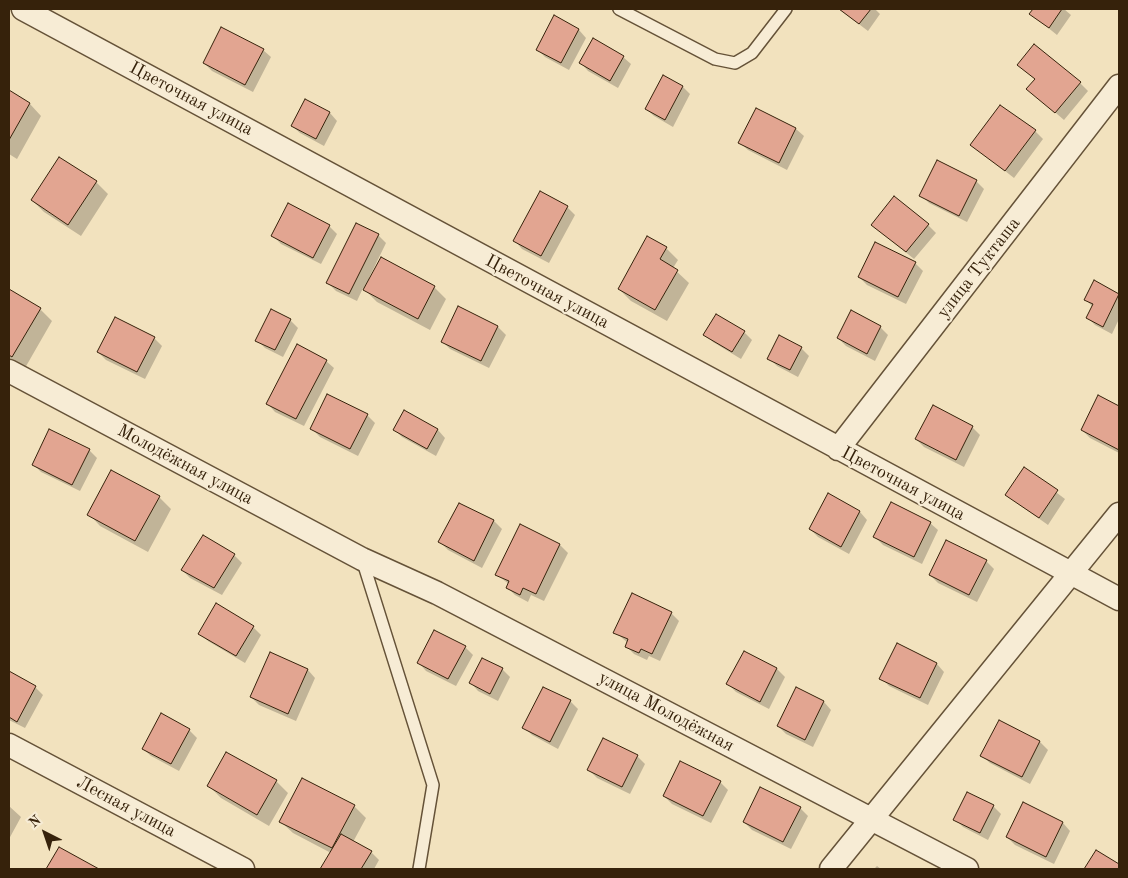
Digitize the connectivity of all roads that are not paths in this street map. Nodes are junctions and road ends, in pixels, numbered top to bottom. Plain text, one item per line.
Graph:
1 (23, 9) edge
2 (619, 9) edge
3 (786, 9) edge
4 (1119, 86) edge
5 (9, 371) edge
6 (838, 449) junction
7 (1119, 514) edge
8 (362, 559) junction
9 (1072, 574) junction
10 (1119, 599) edge
11 (9, 744) edge
12 (872, 820) junction
13 (243, 869) edge
14 (420, 869) edge
15 (832, 869) edge
16 (967, 869) edge

1 - 6 street, Цветочная улица
2 - 3 lane
4 - 6 street, улица Тукташа
5 - 8 street, Молодёжная улица
6 - 9 street, Цветочная улица
7 - 9 street
8 - 12 street, улица Молодёжная
8 - 14 lane
9 - 10 street, Цветочная улица
9 - 12 street
11 - 13 street, Лесная улица
12 - 15 street
12 - 16 street, улица Молодёжная

